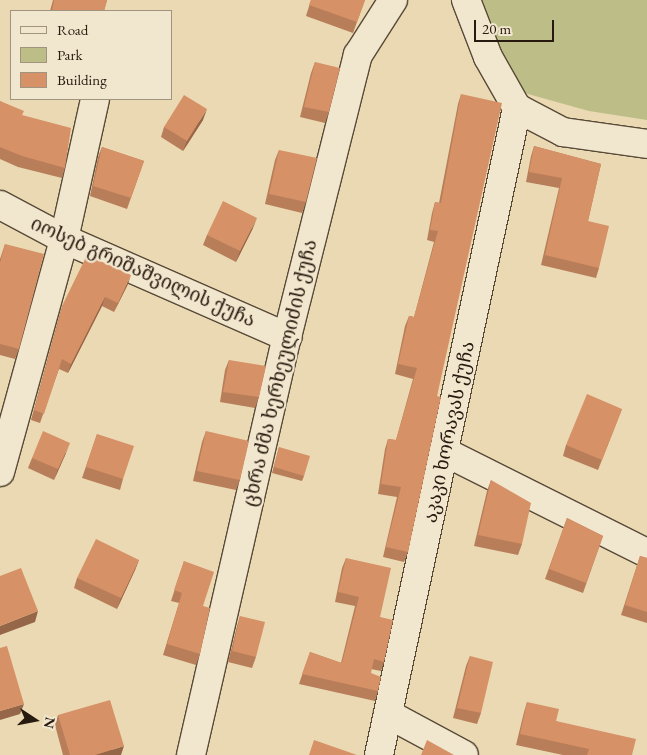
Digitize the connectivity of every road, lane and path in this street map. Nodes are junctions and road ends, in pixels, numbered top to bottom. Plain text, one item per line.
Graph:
1 (393, 0) edge
2 (466, 0) edge
3 (94, 100) edge
4 (517, 108) junction
5 (647, 144) edge
6 (0, 206) edge
7 (64, 238) junction
8 (287, 336) junction
9 (445, 452) junction
10 (0, 472) edge
11 (647, 553) edge
12 (388, 714) junction
13 (191, 755) edge
14 (379, 755) edge
15 (464, 755) edge

1 - 8 street, ცხრა ძმა ხერხეულიძის ქუჩა
2 - 4 street
3 - 7 street
4 - 5 street
4 - 9 street, აკაკი ხორავას ქუჩა
6 - 7 street, იოსებ გრიშაშვილის ქუჩა
7 - 8 street, იოსებ გრიშაშვილის ქუჩა
7 - 10 street
8 - 13 street, ცხრა ძმა ხერხეულიძის ქუჩა
9 - 11 street
9 - 12 street, აკაკი ხორავას ქუჩა
12 - 14 street, აკაკი ხორავას ქუჩა
12 - 15 street

